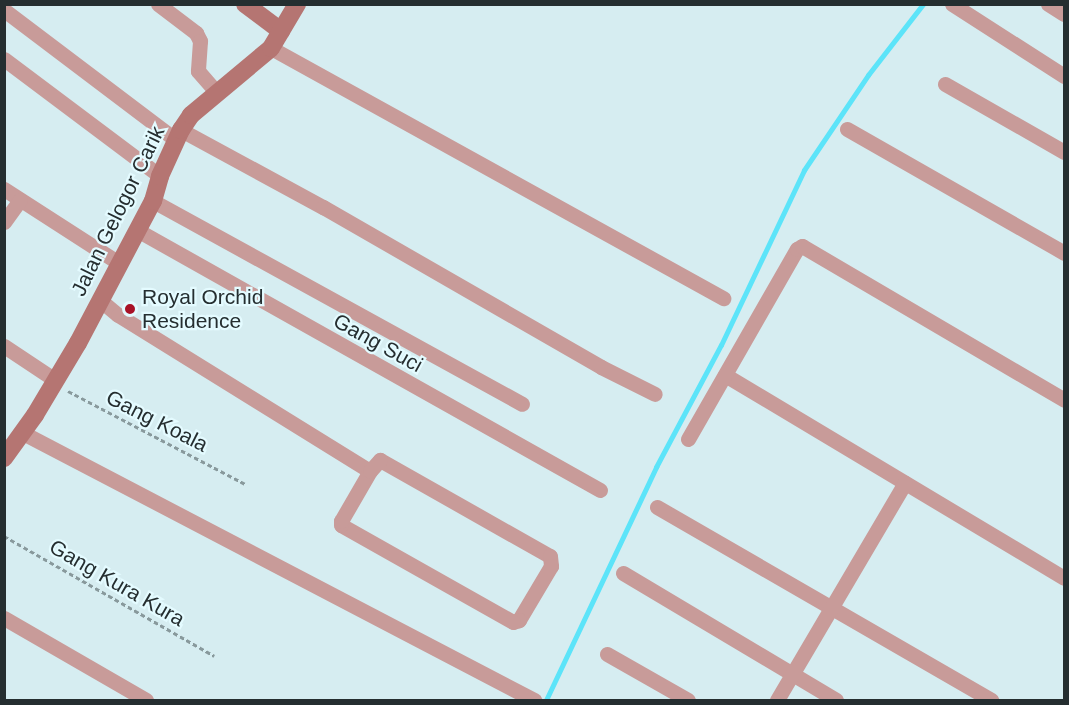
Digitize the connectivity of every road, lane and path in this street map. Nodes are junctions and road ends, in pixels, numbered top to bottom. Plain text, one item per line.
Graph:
1 (158, 4) edge
2 (245, 4) edge
3 (297, 4) edge
4 (952, 4) edge
5 (1048, 4) edge
6 (4, 9) edge
7 (1065, 14) edge
8 (281, 31) junction
9 (271, 48) junction
10 (4, 59) edge
11 (1065, 76) edge
12 (945, 84) dead end
13 (217, 93) junction
14 (847, 129) dead end
15 (178, 135) junction
16 (1065, 153) edge
17 (160, 176) junction
18 (4, 189) edge
19 (20, 200) junction
20 (153, 201) junction
21 (4, 222) edge
22 (137, 230) junction
23 (1065, 253) edge
24 (119, 263) junction
25 (723, 298) dead end
26 (100, 300) junction
27 (4, 346) edge
28 (725, 375) junction
29 (54, 382) junction
30 (655, 394) dead end
31 (1065, 400) edge
32 (522, 404) dead end
33 (22, 433) junction
34 (688, 439) dead end
35 (4, 458) edge
36 (370, 471) junction
37 (905, 483) junction
38 (247, 485) dead end
39 (600, 490) dead end
40 (657, 507) dead end
41 (4, 536) edge
42 (623, 573) dead end
43 (1065, 578) edge
44 (834, 608) junction
45 (4, 618) edge
46 (607, 654) dead end
47 (214, 656) dead end
48 (793, 675) junction
49 (146, 700) edge
50 (534, 700) edge
51 (688, 700) edge
52 (777, 700) edge
53 (836, 700) edge
54 (991, 700) edge

1 - 13 street
2 - 8 street
3 - 8 street, Jalan Gelogor Carik
4 - 11 street
5 - 7 street
6 - 15 street
8 - 9 street, Jalan Gelogor Carik
9 - 13 street, Jalan Gelogor Carik
9 - 25 street
10 - 17 street
12 - 16 street
13 - 15 street, Jalan Gelogor Carik
14 - 23 street
15 - 17 street, Jalan Gelogor Carik
15 - 30 street
17 - 20 street, Jalan Gelogor Carik
18 - 19 street
19 - 21 street
19 - 24 street
20 - 22 street, Jalan Gelogor Carik
20 - 32 street
22 - 24 street, Jalan Gelogor Carik
22 - 39 street, Gang Suci
24 - 26 street, Jalan Gelogor Carik
26 - 29 street, Jalan Gelogor Carik
26 - 36 street
27 - 29 street
28 - 31 street
28 - 34 street
28 - 37 street
29 - 33 street, Jalan Gelogor Carik
29 - 38 path, Gang Koala
33 - 35 street, Jalan Gelogor Carik
33 - 50 street
36 - 36 street
37 - 43 street
37 - 44 street
40 - 44 street
41 - 47 path, Gang Kura Kura
42 - 48 street
44 - 48 street
44 - 54 street
45 - 49 street
46 - 51 street
48 - 52 street
48 - 53 street

